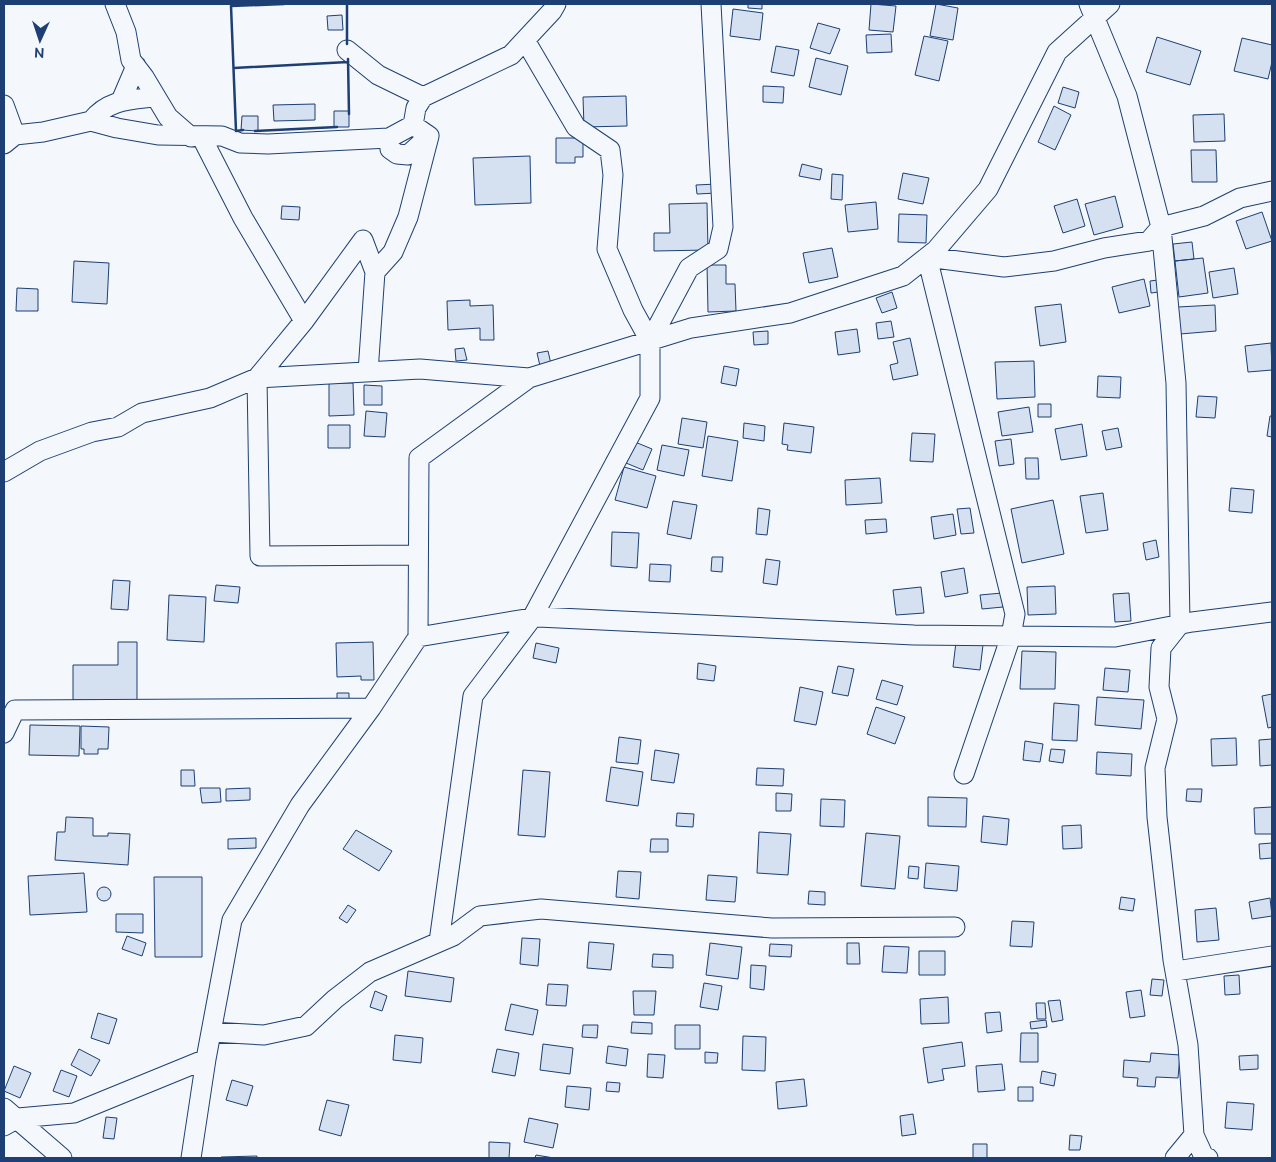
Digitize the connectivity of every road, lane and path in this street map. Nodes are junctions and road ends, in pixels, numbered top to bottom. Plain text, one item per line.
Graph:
1 (115, 4) edge
2 (556, 4) edge
3 (711, 4) edge
4 (1110, 4) edge
5 (1093, 11) edge
6 (525, 40) junction
7 (348, 50) dead end
8 (136, 66) junction
9 (154, 97) junction
10 (422, 97) junction
11 (121, 101) junction
12 (4, 106) edge
13 (91, 121) junction
14 (413, 125) junction
15 (196, 136) junction
16 (429, 136) junction
17 (389, 138) junction
18 (10, 140) edge
19 (1272, 191) edge
20 (1161, 227) junction
21 (926, 257) junction
22 (375, 272) junction
23 (304, 321) junction
24 (650, 341) junction
25 (368, 372) junction
26 (257, 378) junction
27 (529, 378) junction
28 (4, 472) edge
29 (418, 555) junction
30 (1272, 612) edge
31 (532, 618) junction
32 (1180, 624) junction
33 (1011, 636) junction
34 (418, 637) junction
35 (371, 708) junction
36 (4, 733) edge
37 (964, 774) dead end
38 (955, 927) dead end
39 (439, 942) junction
40 (1272, 956) edge
41 (1176, 971) junction
42 (211, 1032) junction
43 (206, 1059) junction
44 (9, 1117) edge
45 (1194, 1135) junction
46 (62, 1158) edge
47 (190, 1158) edge
48 (1175, 1158) edge
49 (1208, 1158) edge

1 - 8 street
2 - 6 street
3 - 24 street
4 - 5 street
5 - 20 street
5 - 21 street
6 - 10 street
6 - 24 street
7 - 10 street
8 - 9 street
8 - 11 street
9 - 11 street
9 - 15 street
10 - 14 street
11 - 13 street
12 - 18 street
13 - 15 street
13 - 18 street
14 - 16 street
14 - 17 street
15 - 17 street
15 - 23 street
16 - 17 street
16 - 22 street
19 - 20 street
20 - 21 street
20 - 32 street
21 - 24 street
21 - 33 street
22 - 23 street
22 - 25 street
23 - 26 street
24 - 27 street
24 - 31 street
25 - 26 street
25 - 27 street
26 - 28 street
26 - 29 street
27 - 29 street
29 - 34 street
30 - 32 street
31 - 33 street
31 - 34 street
31 - 39 street
32 - 33 street
32 - 41 street
33 - 37 street
34 - 35 street
35 - 36 street
35 - 42 street
38 - 39 street
39 - 42 street
40 - 41 street
41 - 45 street
42 - 43 street
43 - 44 street
43 - 47 street
44 - 46 street
45 - 48 street
45 - 49 street

